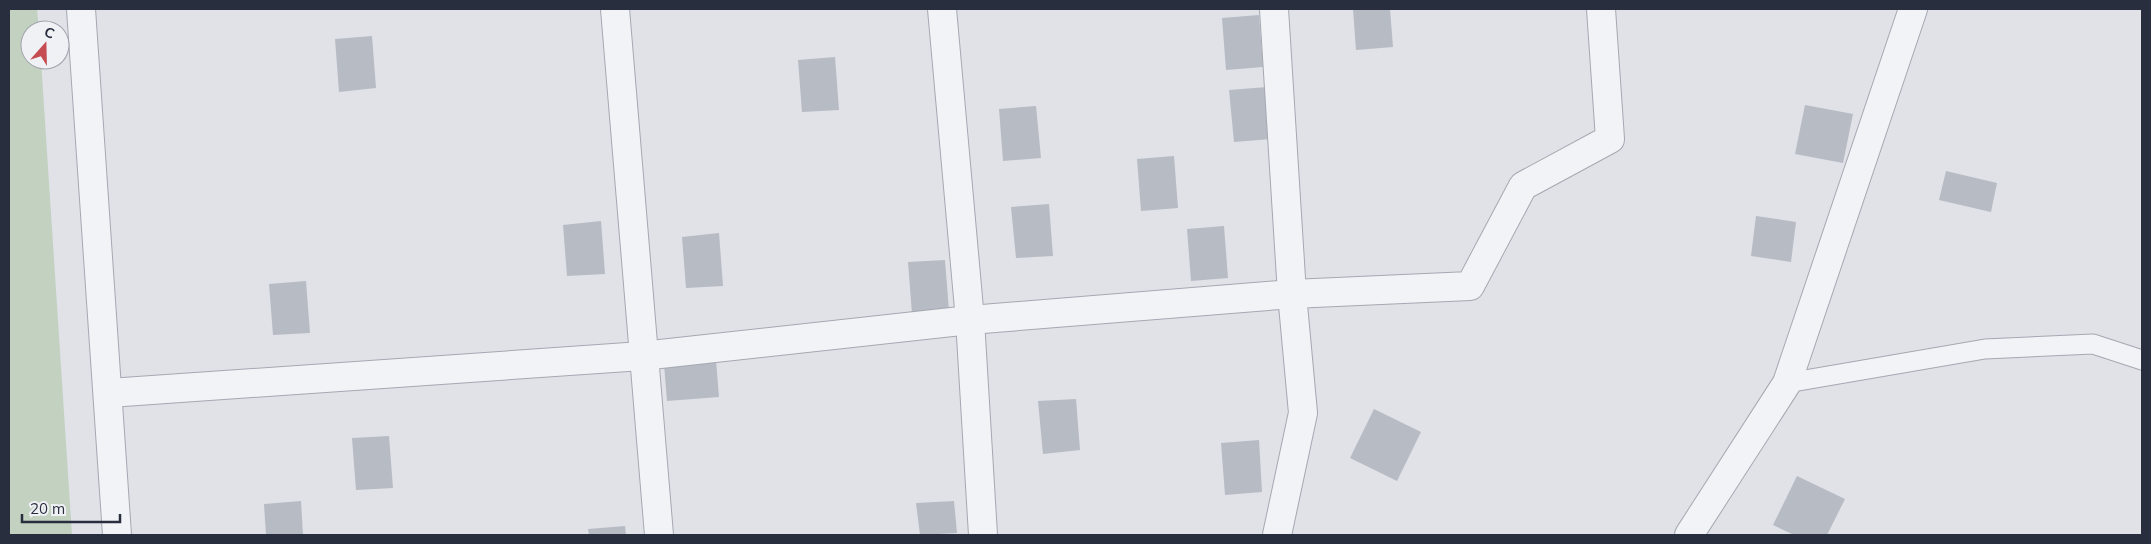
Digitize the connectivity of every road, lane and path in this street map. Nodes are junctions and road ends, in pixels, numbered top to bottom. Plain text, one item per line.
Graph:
1 (81, 9) edge
2 (615, 9) edge
3 (942, 9) edge
4 (1274, 9) edge
5 (1601, 9) edge
6 (1913, 9) edge
7 (1292, 294) junction
8 (970, 320) junction
9 (642, 356) junction
10 (2142, 360) edge
11 (1787, 383) junction
12 (109, 394) junction
13 (117, 535) edge
14 (659, 535) edge
15 (983, 535) edge
16 (1277, 535) edge
17 (1690, 535) edge

1 - 12 street
2 - 9 street
3 - 8 street
4 - 7 street
5 - 7 street
6 - 11 street
7 - 8 street
7 - 16 street
8 - 9 street
8 - 15 street
9 - 12 street
9 - 14 street
10 - 11 lane
11 - 17 street
12 - 13 street

